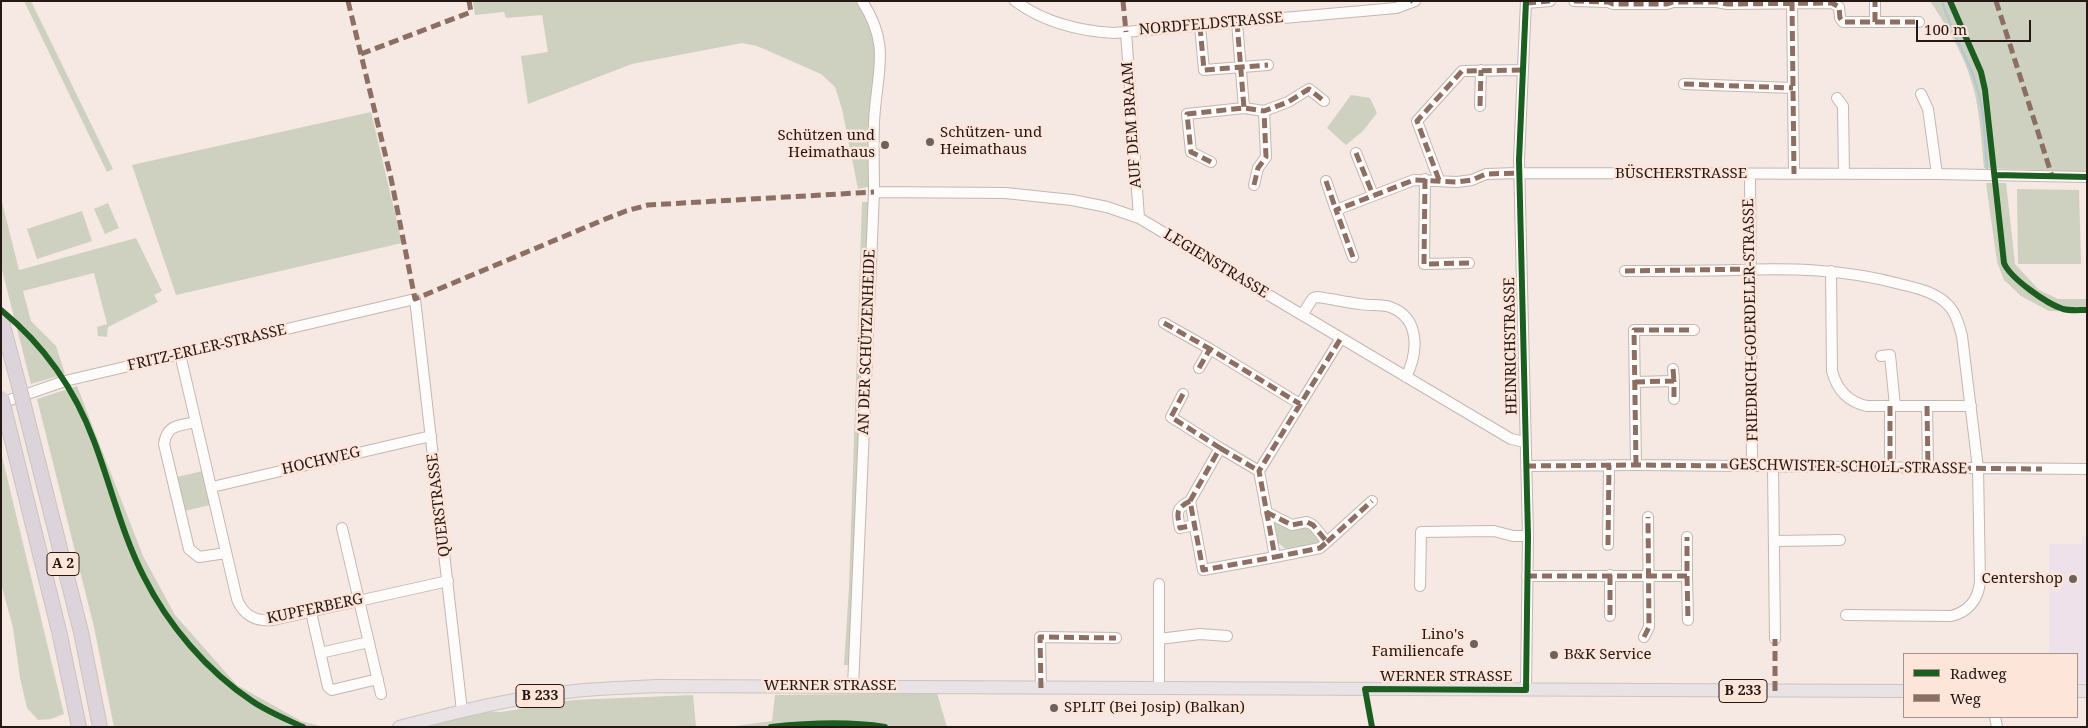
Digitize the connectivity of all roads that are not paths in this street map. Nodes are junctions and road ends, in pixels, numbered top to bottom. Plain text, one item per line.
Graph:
1 (862, 1) edge
2 (1015, 1) edge
3 (1550, 1) edge
4 (1574, 1) edge
5 (1875, 1) edge
6 (1414, 2) edge
7 (1526, 2) edge
8 (1792, 2) edge
9 (1237, 22) junction
10 (1875, 22) junction
11 (1919, 22) dead end
12 (1200, 26) junction
13 (1126, 32) junction
14 (1268, 65) dead end
15 (1240, 66) junction
16 (1480, 70) junction
17 (1523, 70) junction
18 (1684, 84) dead end
19 (1793, 88) junction
20 (1921, 94) dead end
21 (1837, 98) dead end
22 (1324, 101) dead end
23 (1480, 106) dead end
24 (1244, 108) junction
25 (1264, 111) junction
26 (1356, 153) dead end
27 (1211, 162) dead end
28 (1519, 173) junction
29 (1794, 174) junction
30 (1844, 174) junction
31 (1937, 174) junction
32 (1750, 175) junction
33 (2087, 177) edge
34 (1425, 179) junction
35 (1439, 180) junction
36 (1326, 181) dead end
37 (1254, 185) dead end
38 (874, 192) junction
39 (1373, 195) junction
40 (1336, 210) junction
41 (1139, 218) junction
42 (1353, 256) dead end
43 (1469, 264) dead end
44 (1751, 269) junction
45 (1625, 271) dead end
46 (1831, 271) junction
47 (416, 299) joint
48 (1302, 315) junction
49 (1, 318) edge
50 (1164, 322) dead end
51 (1694, 330) dead end
52 (1341, 338) junction
53 (1210, 349) junction
54 (180, 354) junction
55 (1881, 356) dead end
56 (1199, 368) dead end
57 (1673, 369) dead end
58 (1406, 377) junction
59 (1674, 381) junction
60 (1635, 382) junction
61 (1183, 394) dead end
62 (1674, 399) dead end
63 (2, 403) edge
64 (1300, 404) junction
65 (1892, 406) junction
66 (1927, 406) junction
67 (1971, 406) junction
68 (196, 422) junction
69 (431, 436) junction
70 (1526, 442) junction
71 (1220, 448) junction
72 (1609, 465) junction
73 (1636, 465) junction
74 (1526, 466) junction
75 (1752, 466) junction
76 (1773, 466) junction
77 (1890, 467) junction
78 (1928, 467) junction
79 (1978, 468) junction
80 (2087, 469) edge
81 (1259, 471) junction
82 (212, 487) junction
83 (1372, 501) dead end
84 (1190, 502) junction
85 (1266, 512) junction
86 (1648, 516) dead end
87 (1194, 525) junction
88 (342, 528) dead end
89 (1528, 536) junction
90 (1687, 537) dead end
91 (1840, 540) dead end
92 (1774, 541) junction
93 (1327, 542) junction
94 (1608, 545) dead end
95 (226, 553) junction
96 (1275, 557) junction
97 (1610, 575) junction
98 (1649, 575) junction
99 (1528, 576) junction
100 (1687, 576) junction
101 (448, 580) junction
102 (1158, 584) dead end
103 (1420, 586) dead end
104 (360, 600) junction
105 (311, 612) junction
106 (1846, 615) dead end
107 (1610, 616) dead end
108 (1688, 620) dead end
109 (1226, 636) dead end
110 (1644, 637) dead end
111 (1116, 638) dead end
112 (1160, 639) junction
113 (1775, 639) dead end
114 (369, 642) junction
115 (320, 653) junction
116 (378, 679) junction
117 (853, 687) junction
118 (1041, 688) junction
119 (1159, 688) junction
120 (1526, 690) junction
121 (1903, 692) edge
122 (381, 694) dead end
123 (462, 711) junction
124 (79, 727) edge
125 (100, 727) edge
126 (399, 727) edge

1 - 38 street, AN DER SCHÜTZENHEIDE
2 - 13 street, NORDFELDSTRASSE
3 - 7 street
4 - 8 street
5 - 10 street
6 - 9 street, NORDFELDSTRASSE
7 - 17 street, HEINRICHSTRASSE
8 - 10 street
8 - 19 street
9 - 12 street, NORDFELDSTRASSE
9 - 15 street
10 - 11 street
12 - 13 street, NORDFELDSTRASSE
12 - 15 street
13 - 41 street, AUF DEM BRAAM
14 - 15 street
15 - 24 street
16 - 17 street
16 - 23 street
16 - 35 street
17 - 28 street, HEINRICHSTRASSE
18 - 19 street
19 - 29 street
20 - 31 street
21 - 30 street
22 - 25 street
24 - 25 street
24 - 27 street
25 - 37 street
26 - 39 street
28 - 32 street, BÜSCHERSTRASSE
28 - 35 street, BÜSCHERSTRASSE
28 - 70 street, HEINRICHSTRASSE
29 - 30 street, BÜSCHERSTRASSE
29 - 32 street, BÜSCHERSTRASSE
30 - 31 street, BÜSCHERSTRASSE
31 - 33 street, BÜSCHERSTRASSE
32 - 44 street, FRIEDRICH-GOERDELER-STRASSE
34 - 35 street, BÜSCHERSTRASSE
34 - 39 street, BÜSCHERSTRASSE
34 - 43 street
36 - 40 street
38 - 41 street, LEGIENSTRASSE
38 - 117 street, AN DER SCHÜTZENHEIDE
39 - 40 street, BÜSCHERSTRASSE
40 - 42 street
41 - 48 street, LEGIENSTRASSE
44 - 45 street
44 - 46 street
44 - 75 street, FRIEDRICH-GOERDELER-STRASSE
46 - 65 street
46 - 67 street
47 - 54 street, FRITZ-ERLER-STRASSE
47 - 69 street, QUERSTRASSE
48 - 52 street, LEGIENSTRASSE
48 - 58 street
49 - 125 highway, A 2
50 - 53 street
51 - 60 street
52 - 58 street, LEGIENSTRASSE
52 - 64 street
53 - 56 street
53 - 64 street
54 - 63 street, FRITZ-ERLER-STRASSE
54 - 68 street, KUPFERBERG
55 - 65 street
57 - 59 street
58 - 70 street, LEGIENSTRASSE
59 - 60 street
59 - 62 street
60 - 73 street
61 - 71 street
63 - 124 highway, A 2
64 - 81 street
65 - 66 street
65 - 77 street
66 - 67 street
66 - 78 street
67 - 79 street
68 - 82 street, KUPFERBERG
68 - 95 street
69 - 82 street, HOCHWEG
69 - 101 street, QUERSTRASSE
70 - 74 street, HEINRICHSTRASSE
71 - 81 street
71 - 84 street
72 - 73 street, GESCHWISTER-SCHOLL-STRASSE
72 - 74 street, GESCHWISTER-SCHOLL-STRASSE
72 - 94 street
73 - 75 street, GESCHWISTER-SCHOLL-STRASSE
74 - 89 street, HEINRICHSTRASSE
75 - 76 street, GESCHWISTER-SCHOLL-STRASSE
76 - 77 street, GESCHWISTER-SCHOLL-STRASSE
76 - 92 street
77 - 78 street, GESCHWISTER-SCHOLL-STRASSE
78 - 79 street, GESCHWISTER-SCHOLL-STRASSE
79 - 80 street, GESCHWISTER-SCHOLL-STRASSE
79 - 106 street
81 - 85 street
82 - 95 street, KUPFERBERG
83 - 93 street
84 - 87 street
84 - 87 street
85 - 93 street
85 - 96 street
86 - 98 street
87 - 96 street
88 - 104 street
89 - 99 street, HEINRICHSTRASSE
89 - 103 street
90 - 100 street
91 - 92 street
92 - 113 street
93 - 96 street
95 - 105 street, KUPFERBERG
97 - 98 street
97 - 99 street
97 - 107 street
98 - 100 street
98 - 110 street
99 - 120 street, HEINRICHSTRASSE
100 - 108 street
101 - 104 street, KUPFERBERG
101 - 123 street, QUERSTRASSE
102 - 112 street
104 - 105 street, KUPFERBERG
104 - 114 street
105 - 115 street
109 - 112 street
111 - 118 street
112 - 119 street
114 - 115 street
114 - 116 street
115 - 116 street
116 - 122 street
117 - 118 main road, WERNER STRASSE / B 233
117 - 123 main road, WERNER STRASSE / B 233
118 - 119 main road, WERNER STRASSE / B 233
119 - 120 main road, WERNER STRASSE / B 233
120 - 121 main road, WERNER STRASSE / B 233
123 - 126 main road, B 233

